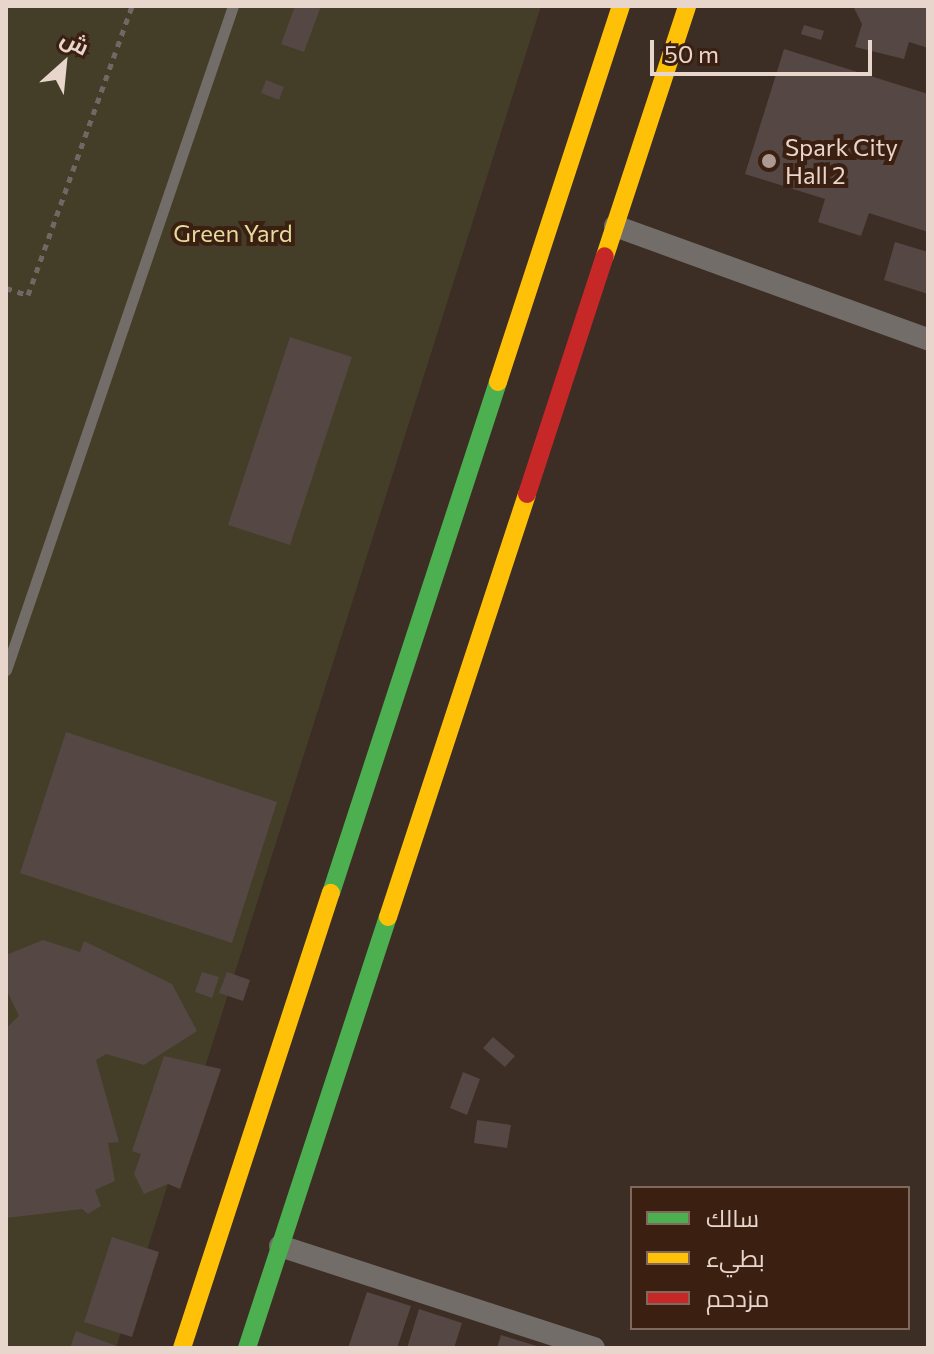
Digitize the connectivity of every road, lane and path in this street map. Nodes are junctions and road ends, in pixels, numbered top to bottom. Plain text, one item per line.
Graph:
1 (132, 6) edge
2 (233, 6) edge
3 (621, 6) edge
4 (687, 6) edge
5 (615, 226) junction
6 (6, 288) edge
7 (928, 339) edge
8 (6, 670) edge
9 (280, 1246) junction
10 (182, 1348) edge
11 (247, 1348) edge
12 (594, 1348) edge

1 - 6 path
2 - 8 lane
3 - 10 street
4 - 5 street
5 - 7 street
5 - 9 street
9 - 11 street
9 - 12 street

